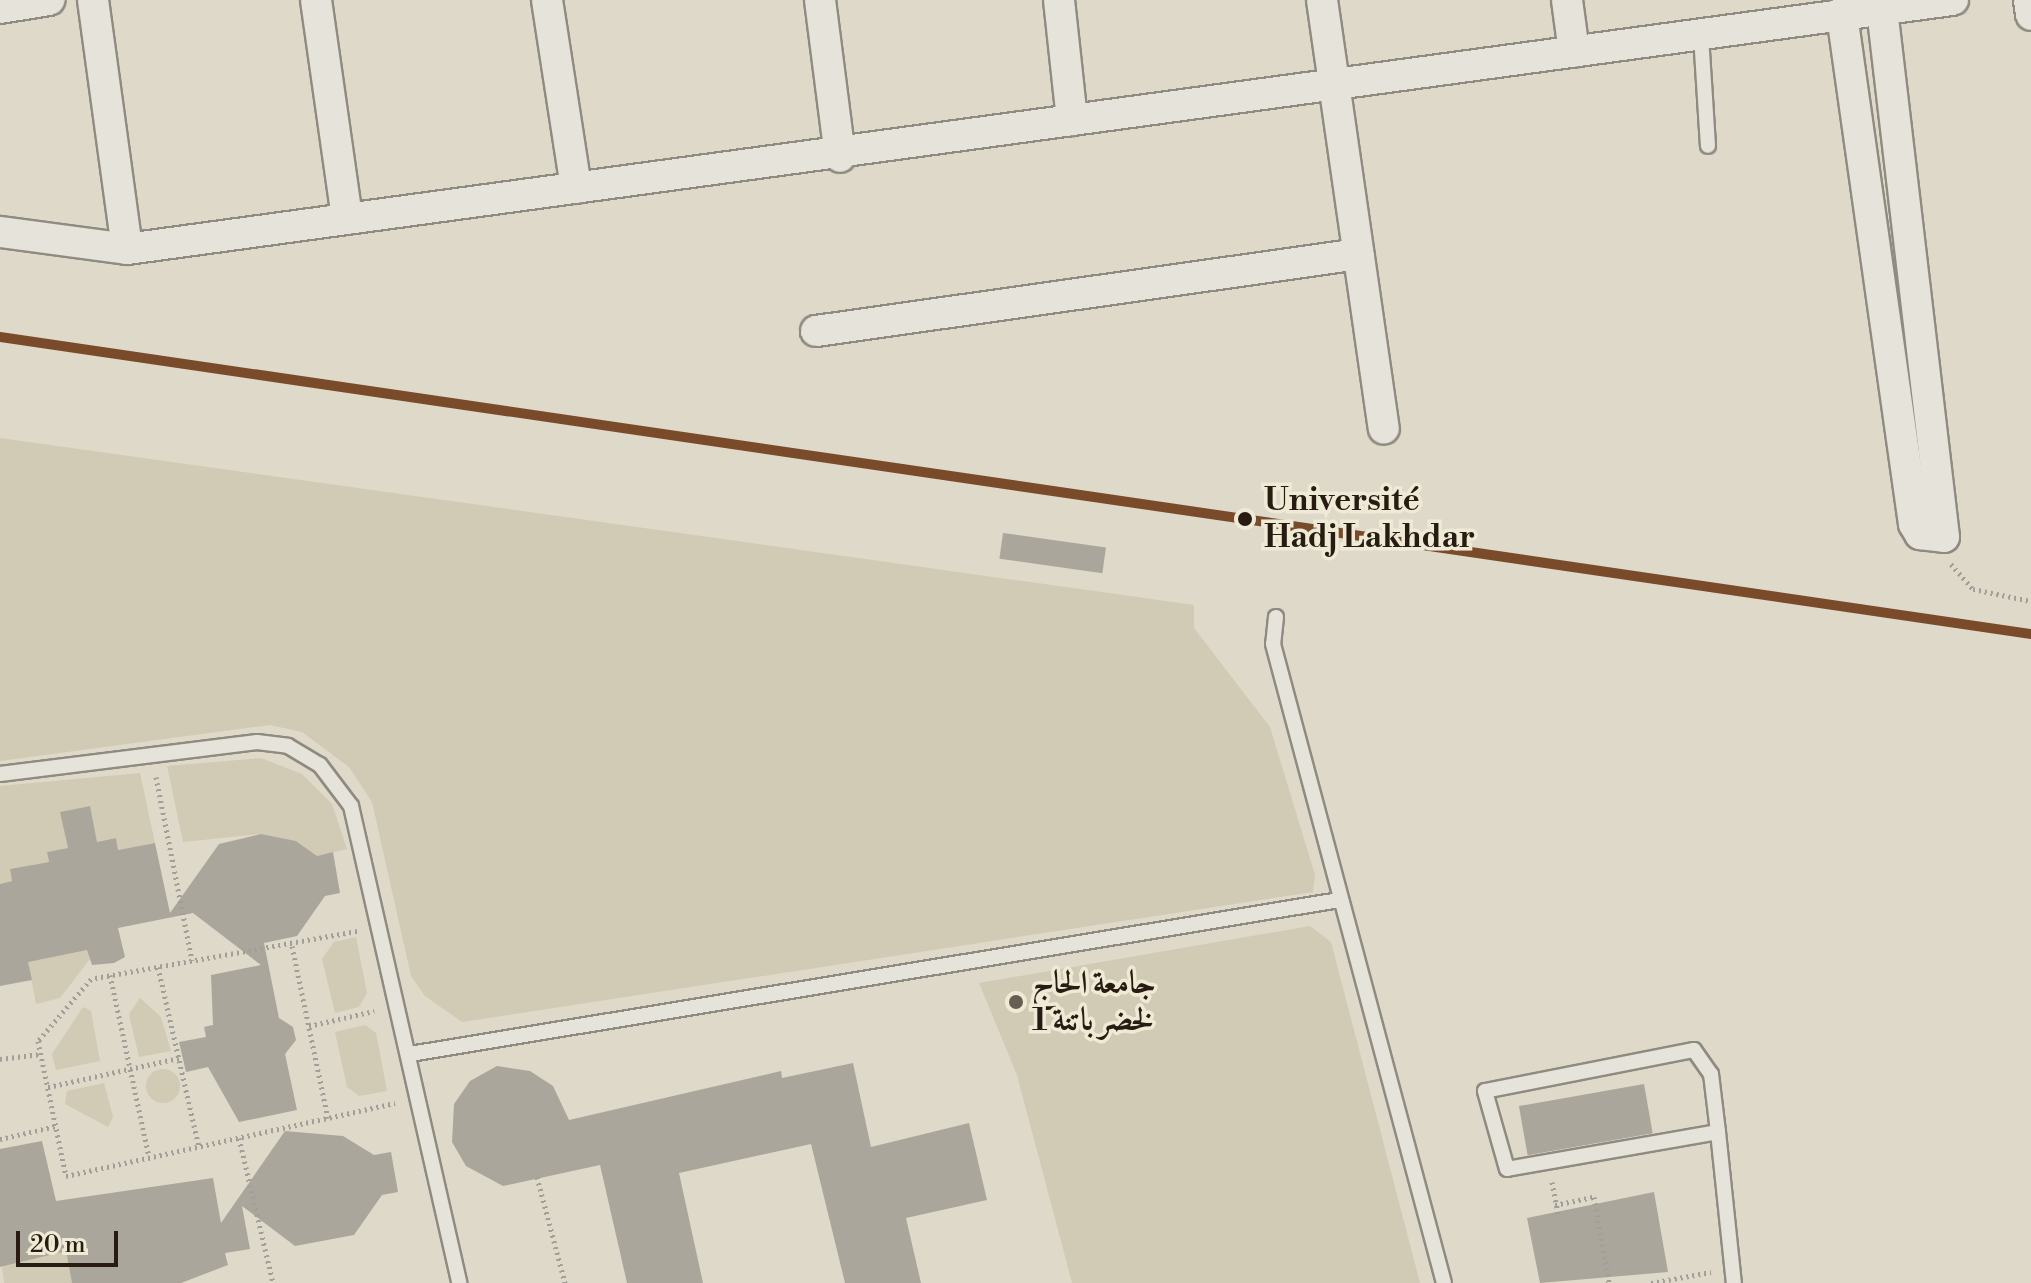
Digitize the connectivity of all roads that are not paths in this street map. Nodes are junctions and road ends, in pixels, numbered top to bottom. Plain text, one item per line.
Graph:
1 (49, 0) edge
2 (93, 0) edge
3 (316, 0) edge
4 (547, 0) edge
5 (820, 0) edge
6 (1059, 0) edge
7 (1322, 0) edge
8 (1567, 0) edge
9 (1953, 0) edge
10 (2029, 0) edge
11 (1878, 5) edge
12 (1846, 7) edge
13 (0, 8) edge
14 (2031, 15) edge
15 (1701, 35) junction
16 (1574, 52) junction
17 (1335, 84) junction
18 (1072, 120) junction
19 (1708, 146) dead end
20 (840, 157) junction
21 (576, 188) junction
22 (347, 219) junction
23 (0, 232) edge
24 (127, 249) junction
25 (1359, 254) junction
26 (816, 331) dead end
27 (1384, 429) dead end
28 (1276, 617) dead end
29 (0, 774) edge
30 (1339, 900) junction
31 (410, 1054) junction
32 (1718, 1132) junction
33 (1733, 1276) edge
34 (459, 1283) edge
35 (1444, 1283) edge

1 - 13 street
2 - 24 street
3 - 22 street
4 - 21 street
5 - 20 street
6 - 18 street
7 - 17 street
8 - 16 street
9 - 11 street
10 - 14 street
11 - 12 street
11 - 12 street
12 - 15 street
15 - 16 street
15 - 19 lane
16 - 17 street
17 - 18 street
17 - 25 street
18 - 20 street
20 - 21 street
21 - 22 street
22 - 24 street
23 - 24 street
25 - 26 street
25 - 27 street
28 - 30 lane
29 - 31 lane
30 - 31 lane
30 - 35 lane
31 - 34 lane
32 - 32 lane
32 - 33 lane

